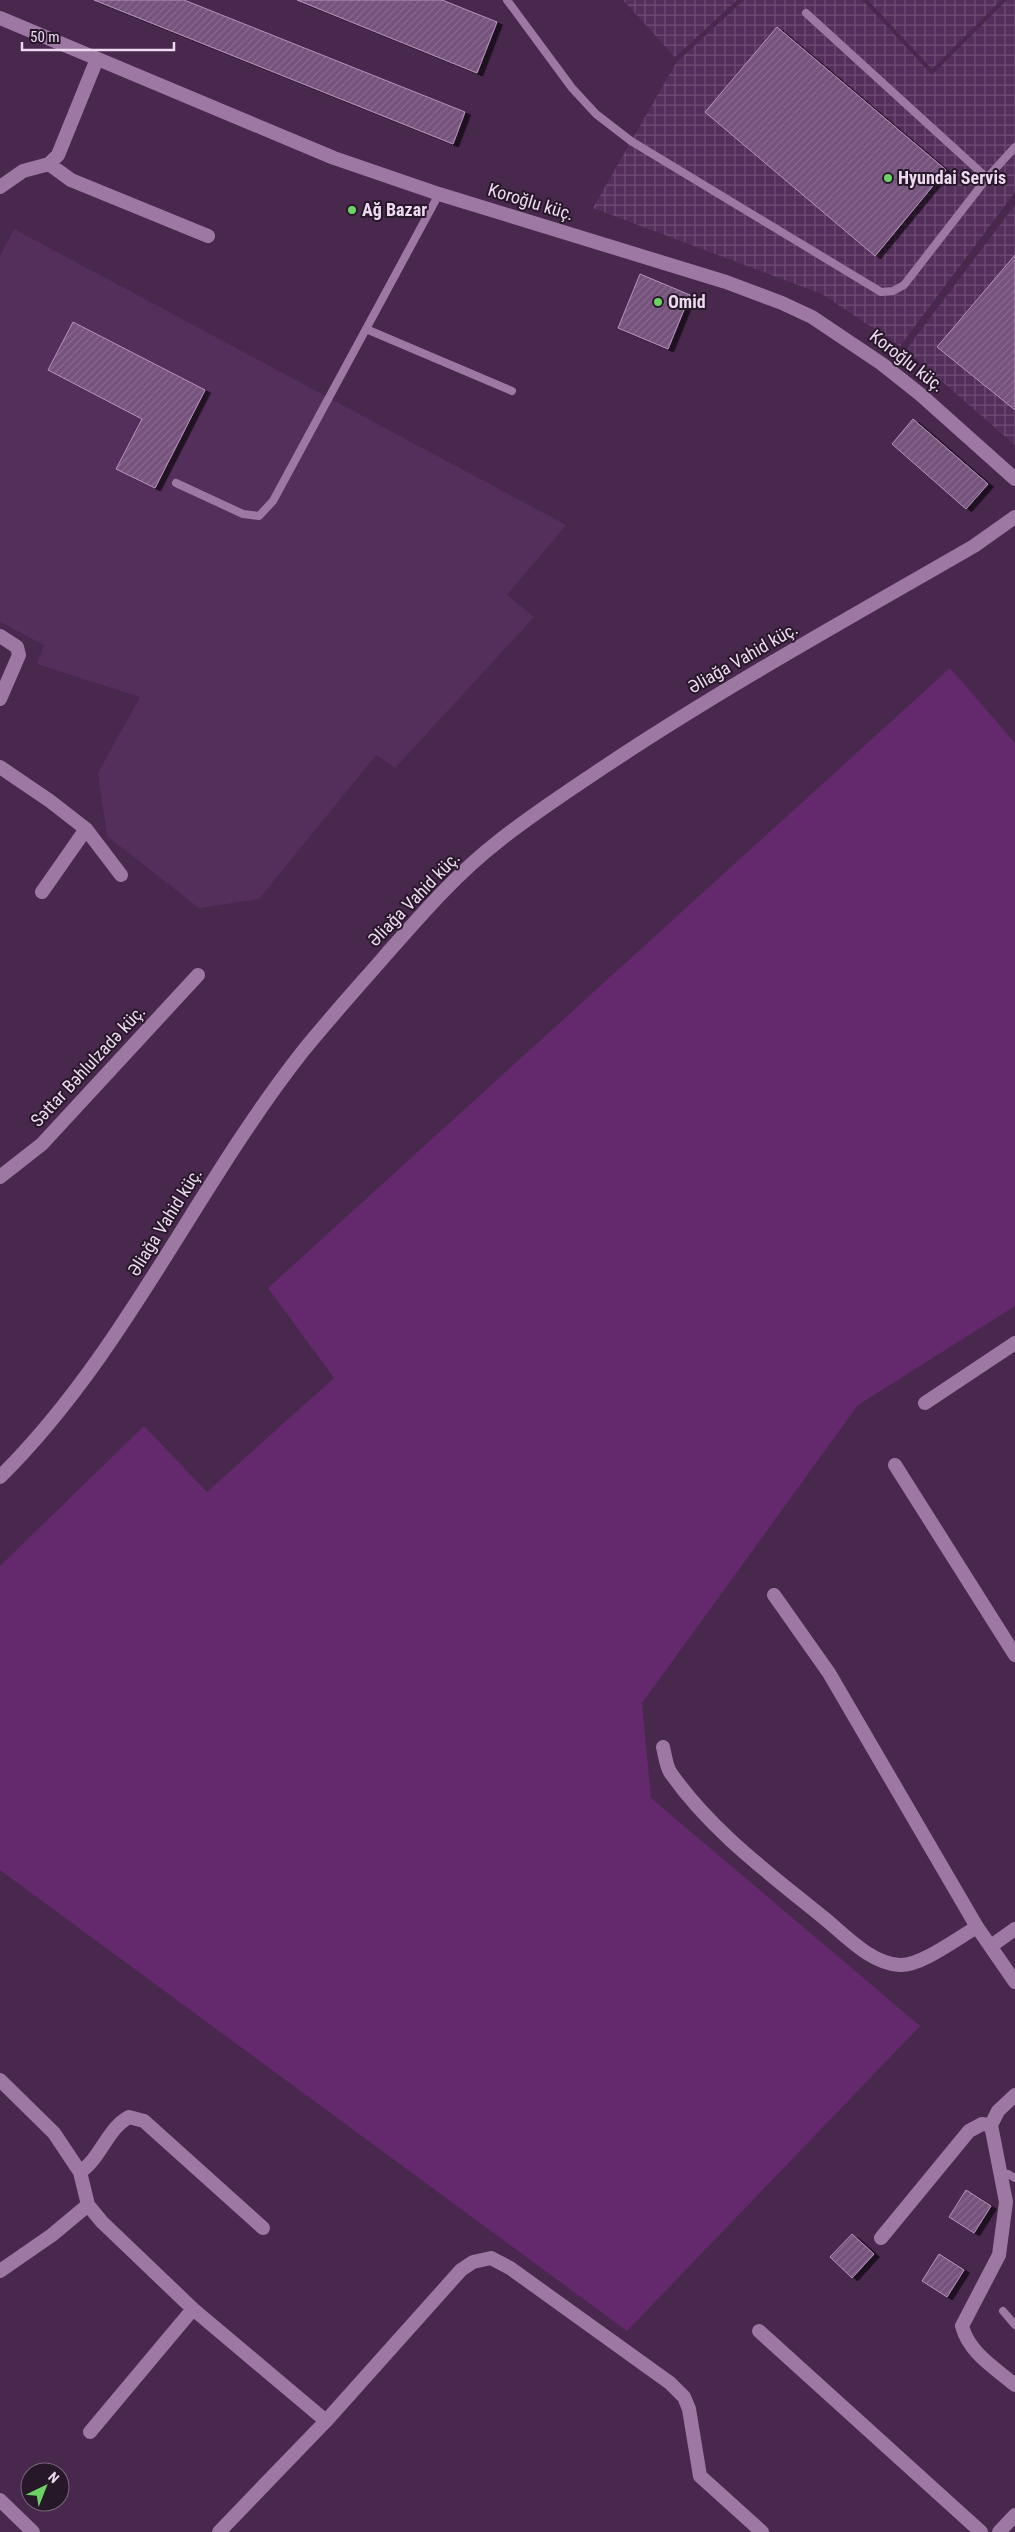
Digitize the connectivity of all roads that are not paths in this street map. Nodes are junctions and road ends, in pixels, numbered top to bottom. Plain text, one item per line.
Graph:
1 (508, 0) edge
2 (806, 13) dead end
3 (0, 18) edge
4 (97, 60) junction
5 (1015, 147) edge
6 (50, 164) junction
7 (987, 178) junction
8 (0, 187) edge
9 (440, 194) junction
10 (208, 236) dead end
11 (366, 328) junction
12 (512, 391) dead end
13 (1015, 479) edge
14 (176, 483) dead end
15 (1015, 517) edge
16 (0, 636) edge
17 (0, 699) edge
18 (0, 767) edge
19 (86, 829) junction
20 (121, 875) dead end
21 (42, 892) dead end
22 (198, 975) dead end
23 (0, 1177) edge
24 (1015, 1343) edge
25 (925, 1403) dead end
26 (895, 1464) dead end
27 (2, 1471) edge
28 (774, 1596) dead end
29 (1015, 1655) edge
30 (663, 1747) dead end
31 (977, 1927) junction
32 (1015, 1929) edge
33 (991, 1946) junction
34 (1015, 1982) edge
35 (0, 2080) edge
36 (1015, 2094) edge
37 (991, 2125) junction
38 (80, 2172) junction
39 (88, 2205) junction
40 (263, 2228) dead end
41 (881, 2238) dead end
42 (0, 2271) edge
43 (193, 2309) junction
44 (1003, 2311) dead end
45 (1015, 2325) edge
46 (759, 2331) dead end
47 (1015, 2385) edge
48 (326, 2421) junction
49 (90, 2432) dead end
50 (0, 2500) edge
51 (1015, 2515) edge
52 (33, 2532) edge
53 (219, 2532) edge
54 (762, 2532) edge
55 (980, 2532) edge
56 (999, 2532) edge

1 - 7 lane
2 - 7 lane
3 - 4 street, Koroğlu küç.
4 - 6 street
4 - 9 street, Koroğlu küç.
5 - 7 lane
6 - 8 street
6 - 10 street
9 - 11 lane
9 - 13 street, Koroğlu küç.
11 - 12 lane
11 - 14 lane
15 - 27 street, Əliağa Vahid küç.
16 - 17 street
18 - 19 street
19 - 20 street
19 - 21 street
22 - 23 street, Səttar Bəhlulzadə küç.
24 - 25 street
26 - 29 street
28 - 31 street
30 - 31 street
31 - 33 street
32 - 33 street
33 - 34 street
35 - 38 street
36 - 37 street
37 - 41 street
37 - 47 street
38 - 39 street
38 - 40 street
39 - 42 street
39 - 43 street
43 - 48 street
43 - 49 street
44 - 45 lane
46 - 55 street
48 - 53 street
48 - 54 street
50 - 52 street
51 - 56 street

